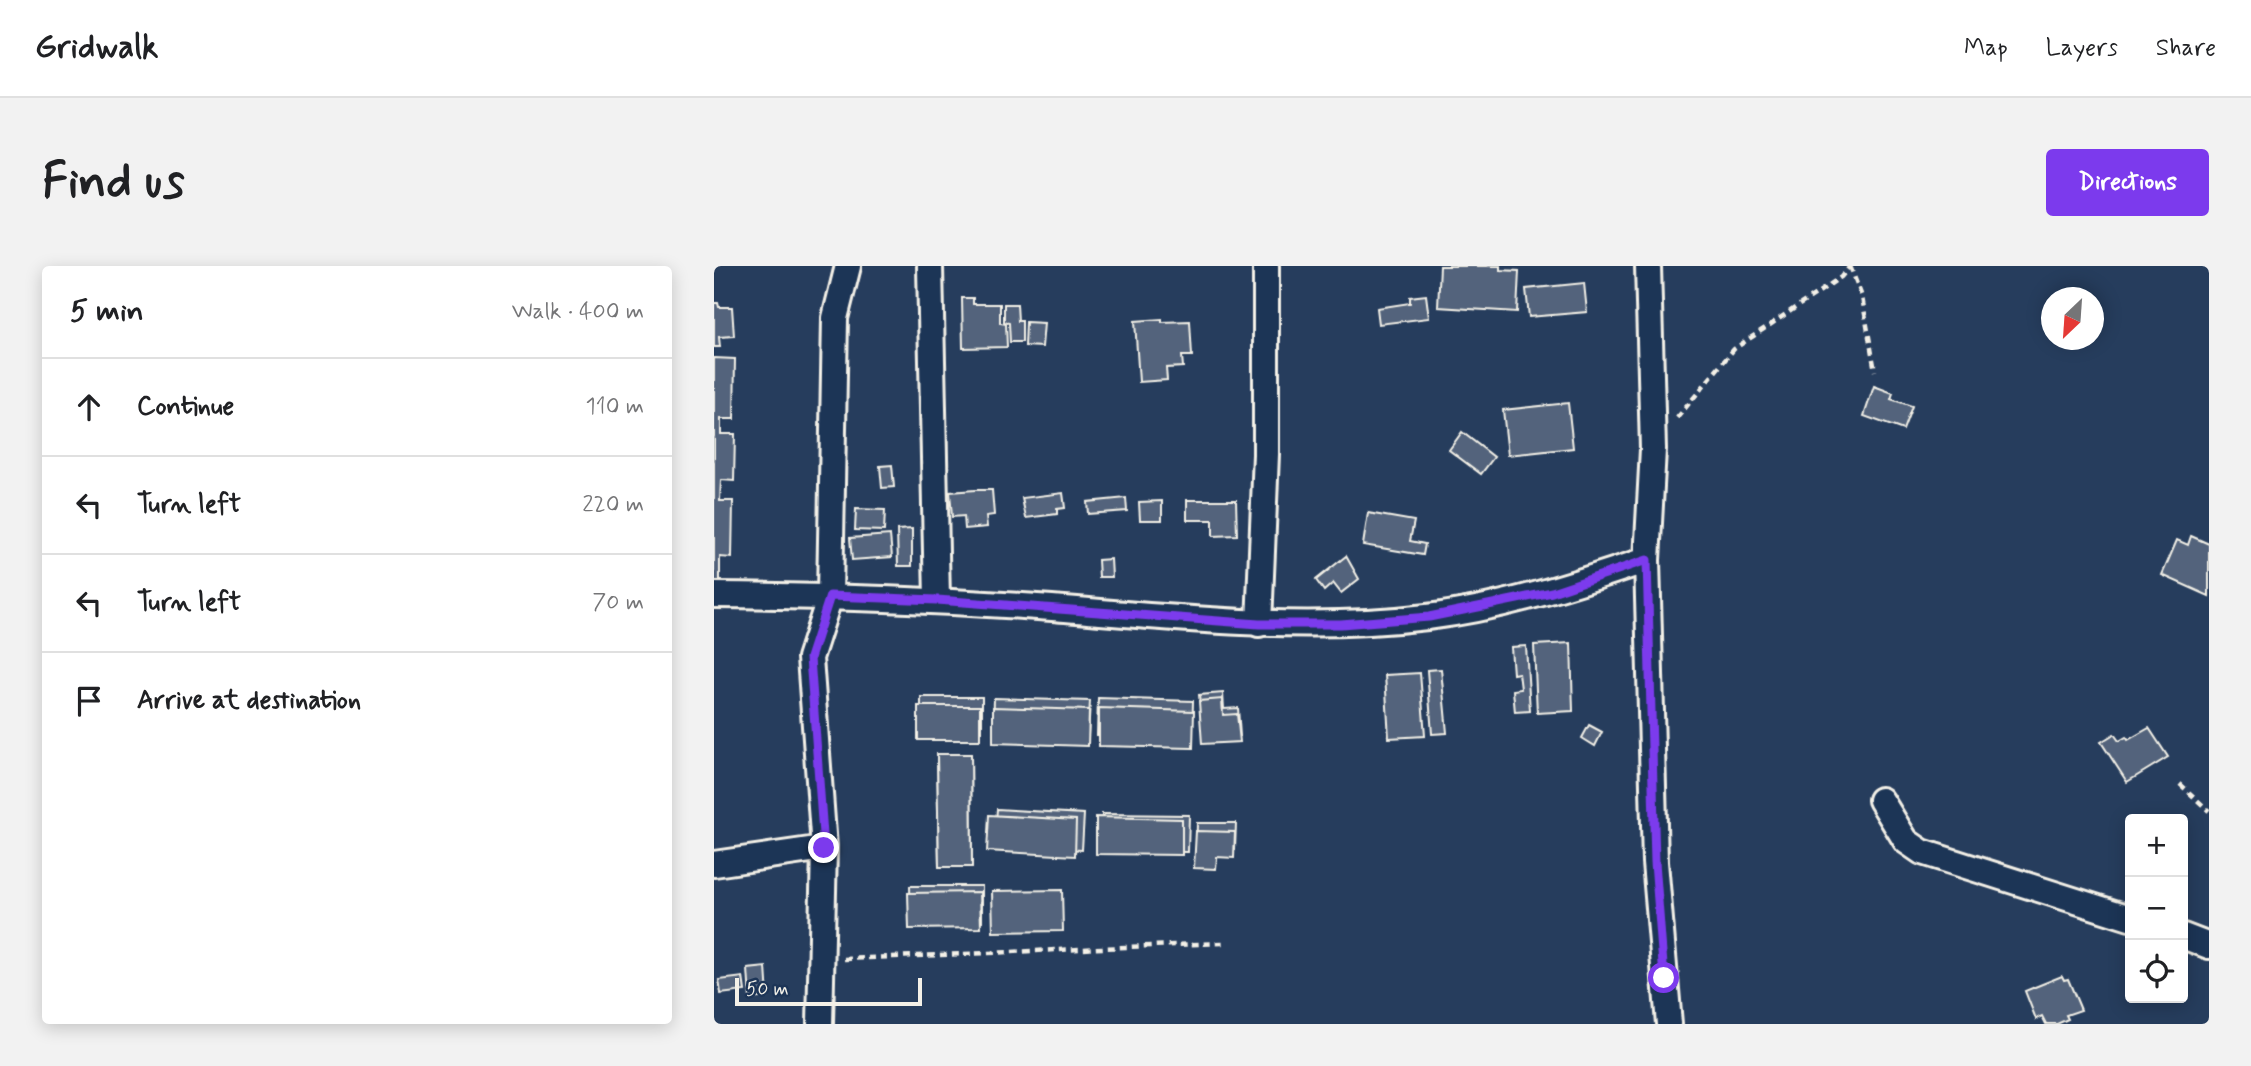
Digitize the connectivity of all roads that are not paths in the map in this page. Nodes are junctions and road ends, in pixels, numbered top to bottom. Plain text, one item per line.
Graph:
1 (848, 266) edge
2 (930, 266) edge
3 (1266, 266) edge
4 (1648, 266) edge
5 (1647, 560) junction
6 (714, 595) edge
7 (830, 596) junction
8 (937, 600) junction
9 (1259, 624) junction
10 (1881, 800) dead end
11 (824, 848) junction
12 (714, 864) edge
13 (2125, 916) edge
14 (2188, 938) edge
15 (2209, 946) edge
16 (820, 1024) edge
17 (1669, 1024) edge

1 - 7 street
2 - 8 street
3 - 9 street
4 - 5 street
5 - 9 street
5 - 17 street
6 - 7 street
7 - 8 street
7 - 11 street
8 - 9 street
10 - 13 street
11 - 12 street
11 - 16 street
14 - 15 street

